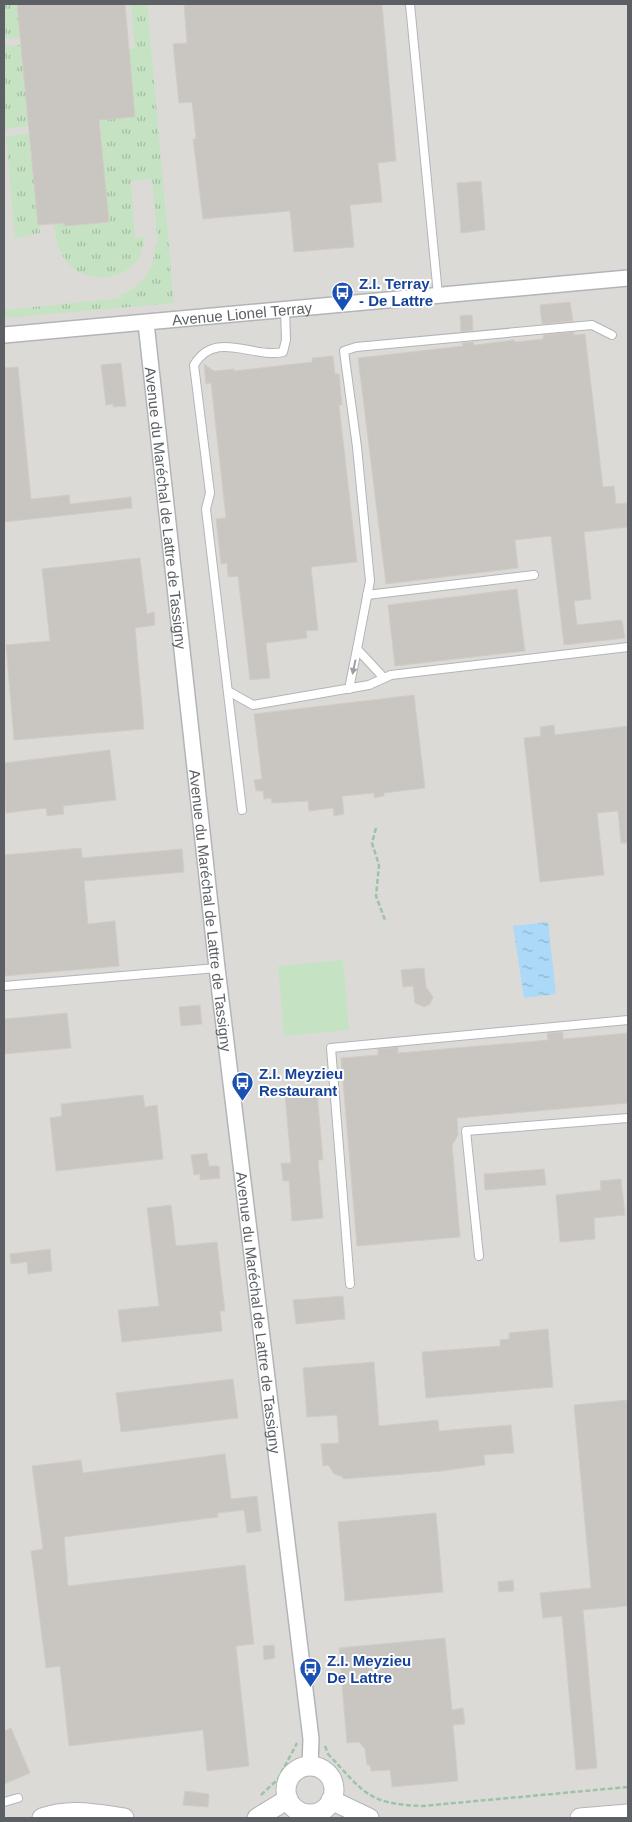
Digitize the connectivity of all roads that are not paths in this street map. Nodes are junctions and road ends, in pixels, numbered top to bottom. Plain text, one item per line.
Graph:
1 (410, 4) edge
2 (628, 278) edge
3 (438, 295) junction
4 (285, 309) junction
5 (146, 323) junction
6 (4, 335) edge
7 (612, 335) dead end
8 (534, 576) dead end
9 (367, 595) junction
10 (628, 647) edge
11 (357, 649) junction
12 (384, 678) junction
13 (349, 689) junction
14 (228, 691) junction
15 (242, 810) dead end
16 (217, 968) junction
17 (4, 986) edge
18 (628, 1020) edge
19 (628, 1118) edge
20 (479, 1256) dead end
21 (350, 1284) dead end
22 (310, 1766) junction
23 (18, 1798) dead end
24 (288, 1799) junction
25 (331, 1800) junction
26 (4, 1802) edge
27 (628, 1814) edge
28 (315, 1816) edge
29 (42, 1818) edge
30 (124, 1818) edge
31 (257, 1818) edge
32 (369, 1818) edge
33 (580, 1818) edge

1 - 3 lane
2 - 3 street, Avenue Lionel Terray
3 - 4 street, Avenue Lionel Terray
4 - 5 street, Avenue Lionel Terray
4 - 14 lane
5 - 6 street, Avenue Lionel Terray
5 - 16 street, Avenue du Maréchal de Lattre de Tassigny
7 - 9 lane
8 - 9 lane
9 - 11 lane
10 - 12 lane
11 - 12 lane
11 -> 13 lane
12 - 13 lane
13 - 14 lane
14 - 15 lane
16 - 17 lane
16 - 22 street, Avenue du Maréchal de Lattre de Tassigny
18 - 21 lane
19 - 20 lane
22 - 24 street
22 - 25 street
23 - 26 lane
24 - 28 street
24 - 31 street
25 - 28 street
25 - 32 street
27 - 33 street
29 - 30 street

